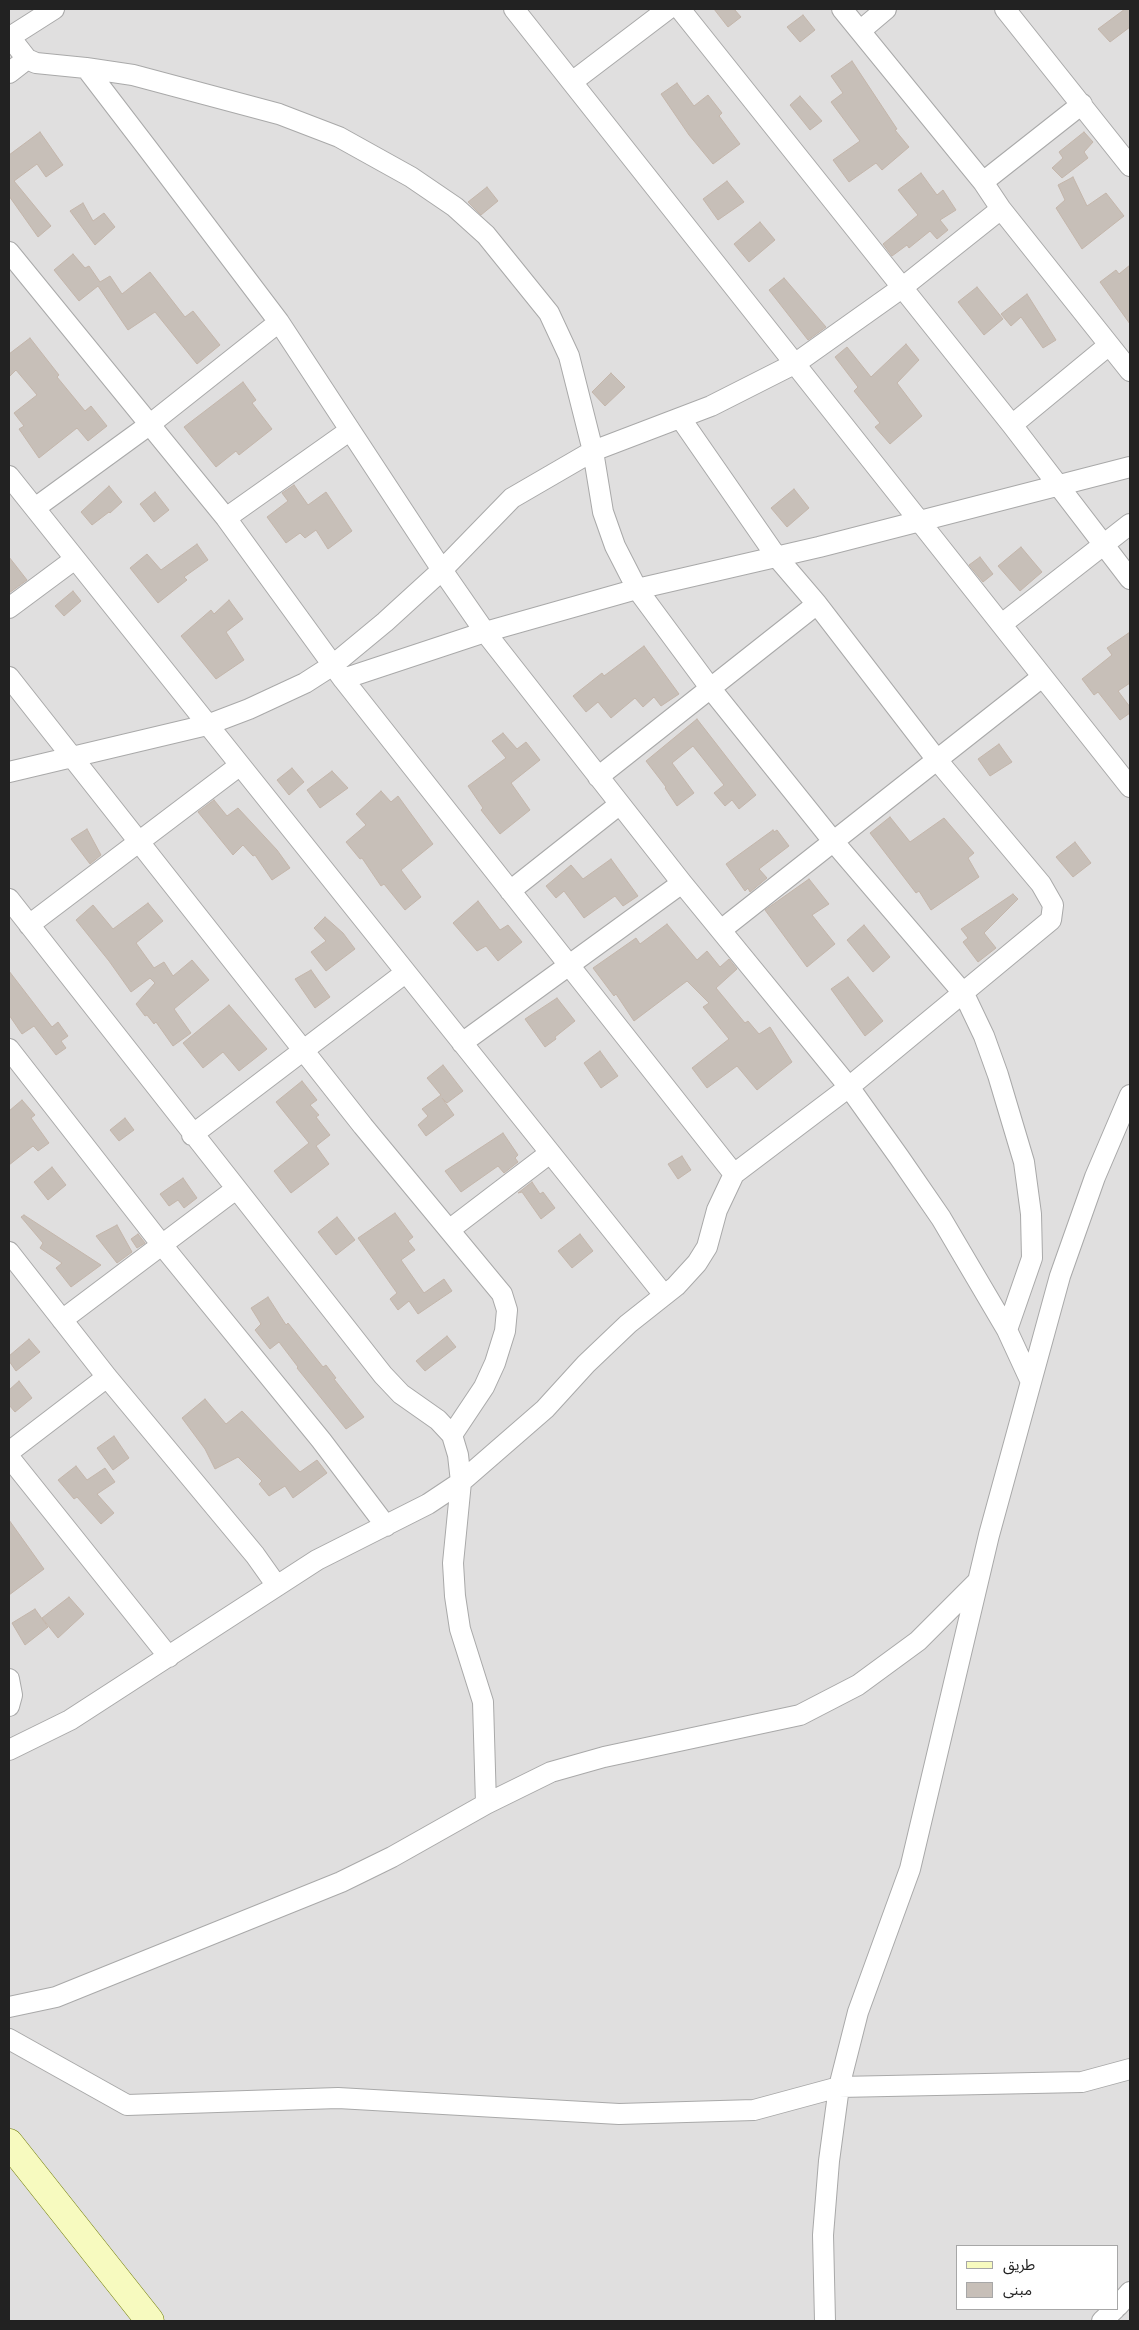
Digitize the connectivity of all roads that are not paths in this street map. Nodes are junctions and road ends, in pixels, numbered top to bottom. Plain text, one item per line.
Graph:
1 (54, 9) edge
2 (514, 9) edge
3 (668, 9) edge
4 (680, 9) edge
5 (842, 9) edge
6 (886, 9) edge
7 (1005, 9) edge
8 (860, 32) junction
9 (9, 36) edge
10 (27, 60) junction
11 (86, 68) junction
12 (9, 73) edge
13 (572, 82) junction
14 (1082, 104) junction
15 (1127, 155) edge
16 (983, 182) junction
17 (1001, 209) junction
18 (9, 252) edge
19 (903, 287) junction
20 (279, 322) junction
21 (1109, 345) junction
22 (796, 363) junction
23 (1130, 371) edge
24 (681, 418) junction
25 (149, 425) junction
26 (1012, 425) junction
27 (349, 431) junction
28 (593, 451) junction
29 (1130, 467) edge
30 (9, 476) edge
31 (1060, 485) junction
32 (34, 508) junction
33 (226, 518) junction
34 (919, 520) junction
35 (1130, 524) edge
36 (1105, 545) junction
37 (776, 556) junction
38 (75, 559) junction
39 (442, 570) junction
40 (1130, 579) edge
41 (637, 589) junction
42 (817, 604) junction
43 (9, 608) edge
44 (1002, 624) junction
45 (485, 632) junction
46 (338, 672) junction
47 (9, 677) edge
48 (1042, 678) junction
49 (711, 689) junction
50 (207, 725) junction
51 (70, 756) junction
52 (937, 760) junction
53 (239, 766) junction
54 (9, 772) edge
55 (598, 777) junction
56 (1130, 787) edge
57 (620, 804) junction
58 (833, 841) junction
59 (139, 842) junction
60 (682, 883) junction
61 (510, 891) junction
62 (9, 899) edge
63 (29, 925) junction
64 (721, 930) junction
65 (568, 965) junction
66 (405, 973) junction
67 (964, 994) junction
68 (462, 1042) junction
69 (9, 1049) edge
70 (303, 1050) junction
71 (849, 1088) junction
72 (1130, 1095) edge
73 (192, 1135) junction
74 (550, 1153) junction
75 (734, 1174) junction
76 (236, 1189) junction
77 (449, 1230) junction
78 (162, 1245) junction
79 (9, 1252) edge
80 (664, 1295) junction
81 (62, 1320) junction
82 (1007, 1330) junction
83 (107, 1376) junction
84 (1031, 1382) junction
85 (452, 1435) junction
86 (9, 1452) edge
87 (9, 1457) edge
88 (461, 1482) junction
89 (386, 1526) junction
90 (978, 1581) junction
91 (277, 1586) junction
92 (169, 1657) junction
93 (9, 1679) edge
94 (9, 1706) edge
95 (9, 1750) edge
96 (486, 1804) junction
97 (9, 2007) edge
98 (9, 2039) edge
99 (1130, 2069) edge
100 (840, 2088) junction
101 (9, 2143) edge
102 (1130, 2292) edge
103 (1119, 2305) edge
104 (1113, 2310) edge
105 (150, 2321) edge
106 (825, 2321) edge
107 (1102, 2321) edge

1 - 9 street
2 - 13 street
3 - 13 street
4 - 19 street
5 - 8 street
6 - 8 street
7 - 14 street
8 - 16 street
9 - 10 street
10 - 11 street
10 - 12 street
11 - 20 street
11 - 28 street
13 - 22 street
14 - 15 street
14 - 16 street
16 - 17 street
17 - 19 street
17 - 21 street
18 - 25 street
19 - 22 street
19 - 26 street
20 - 25 street
20 - 27 street
21 - 23 street
21 - 26 street
22 - 24 street
22 - 34 street
24 - 28 street
24 - 37 street
25 - 32 street
25 - 33 street
26 - 31 street
27 - 33 street
27 - 39 street
28 - 39 street
28 - 41 street
29 - 31 street
30 - 32 street
31 - 34 street
31 - 36 street
32 - 38 street
33 - 46 street
34 - 37 street
34 - 44 street
35 - 36 street
36 - 40 street
36 - 44 street
37 - 41 street
37 - 42 street
38 - 43 street
38 - 50 street
39 - 45 street
39 - 46 street
41 - 45 street
41 - 49 street
42 - 49 street
42 - 52 street
44 - 48 street
45 - 46 street
45 - 55 street
46 - 50 street
46 - 61 street
47 - 51 street
48 - 52 street
48 - 56 street
49 - 55 street
49 - 58 street
50 - 51 street
50 - 53 street
51 - 54 street
51 - 59 street
52 - 58 street
52 - 67 street
53 - 59 street
53 - 66 street
55 - 57 street
57 - 60 street
57 - 61 street
58 - 64 street
58 - 67 street
59 - 63 street
59 - 70 street
60 - 64 street
60 - 65 street
61 - 65 street
62 - 63 street
63 - 73 street
64 - 71 street
65 - 68 street
65 - 75 street
66 - 68 street
66 - 70 street
67 - 71 street
67 - 82 street
68 - 74 street
69 - 78 street
70 - 73 street
70 - 77 street
71 - 75 street
71 - 82 street
72 - 84 street
73 - 76 street
74 - 77 street
74 - 80 street
75 - 80 street
76 - 78 street
76 - 85 street
77 - 85 street
78 - 81 street
78 - 89 street
79 - 81 street
80 - 88 street
81 - 83 street
82 - 84 street
83 - 86 street
83 - 91 street
84 - 90 street
85 - 88 street
87 - 92 street
88 - 89 street
88 - 96 street
89 - 91 street
90 - 96 street
90 - 100 street
91 - 92 street
92 - 95 street
93 - 94 street
96 - 97 street
98 - 100 street
99 - 100 street
100 - 106 street
101 - 105 main road
102 - 103 street
104 - 107 street

